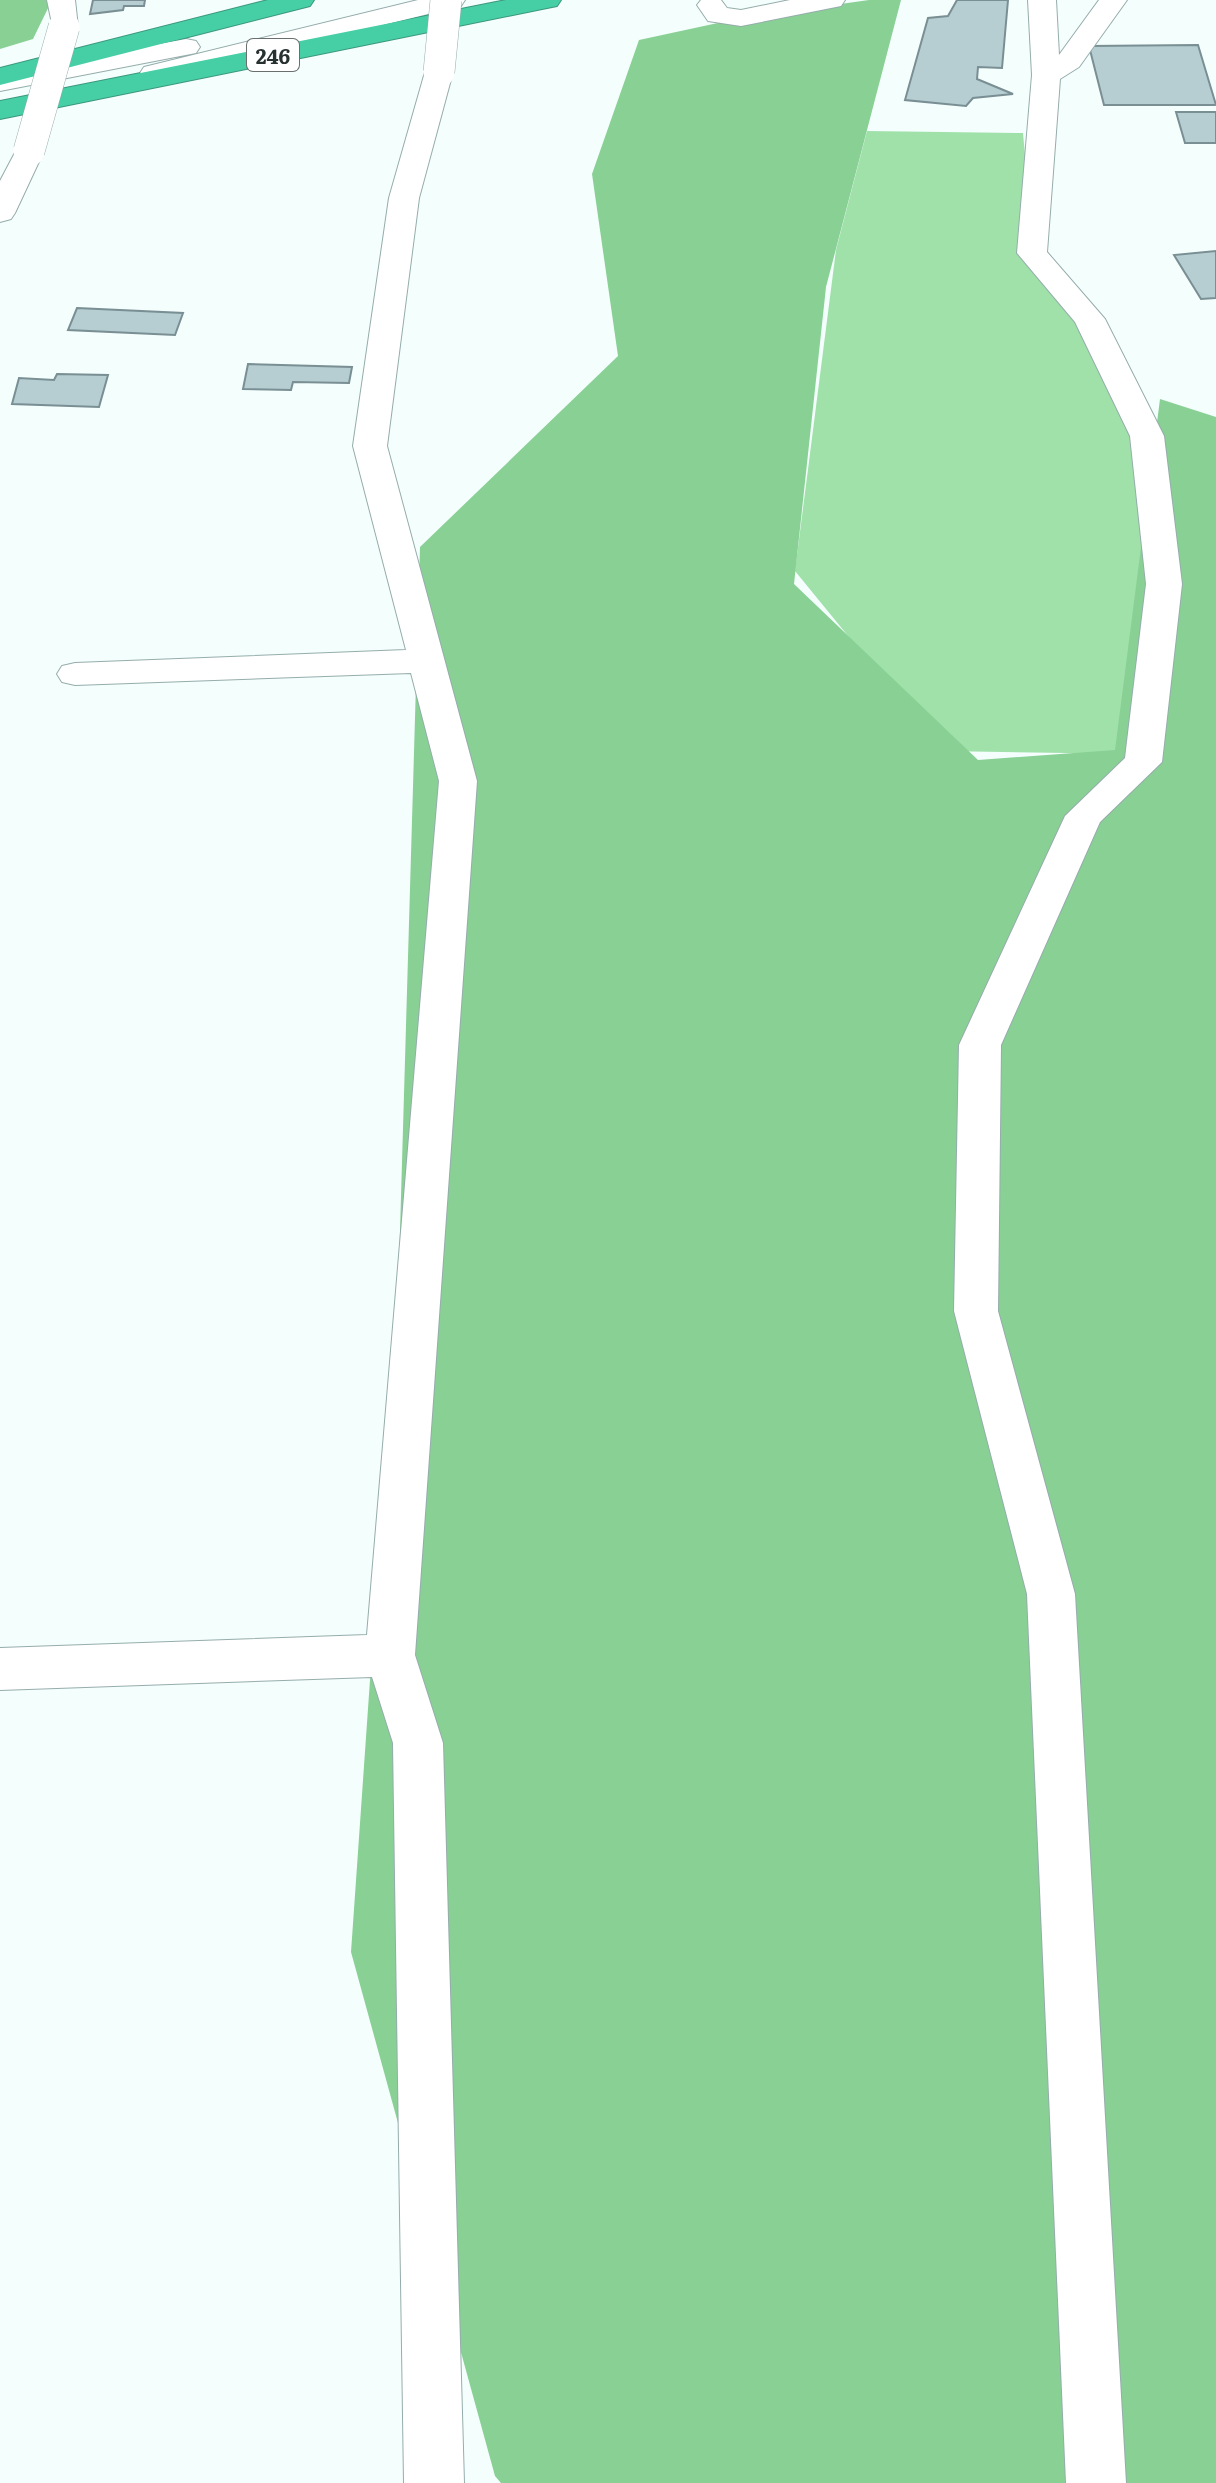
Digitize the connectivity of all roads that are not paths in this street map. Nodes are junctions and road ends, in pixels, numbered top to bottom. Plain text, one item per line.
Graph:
1 (300, 0) edge
2 (428, 0) edge
3 (449, 0) edge
4 (547, 0) edge
5 (831, 0) edge
6 (1042, 0) edge
7 (1113, 0) edge
8 (711, 5) dead end
9 (62, 14) edge
10 (1046, 75) junction
11 (0, 80) edge
12 (0, 110) edge
13 (0, 213) edge
14 (424, 661) junction
15 (75, 674) dead end
16 (390, 1655) junction
17 (0, 1669) edge
18 (434, 2483) edge
19 (1096, 2483) edge

1 - 11 highway, 246
2 - 11 street
3 - 12 street
3 - 14 street, bridge
4 - 12 highway, 246
5 - 8 street
6 - 10 street
7 - 10 street
9 - 13 street, bridge
10 - 19 street
14 - 15 street
14 - 16 street
16 - 17 street
16 - 18 street

